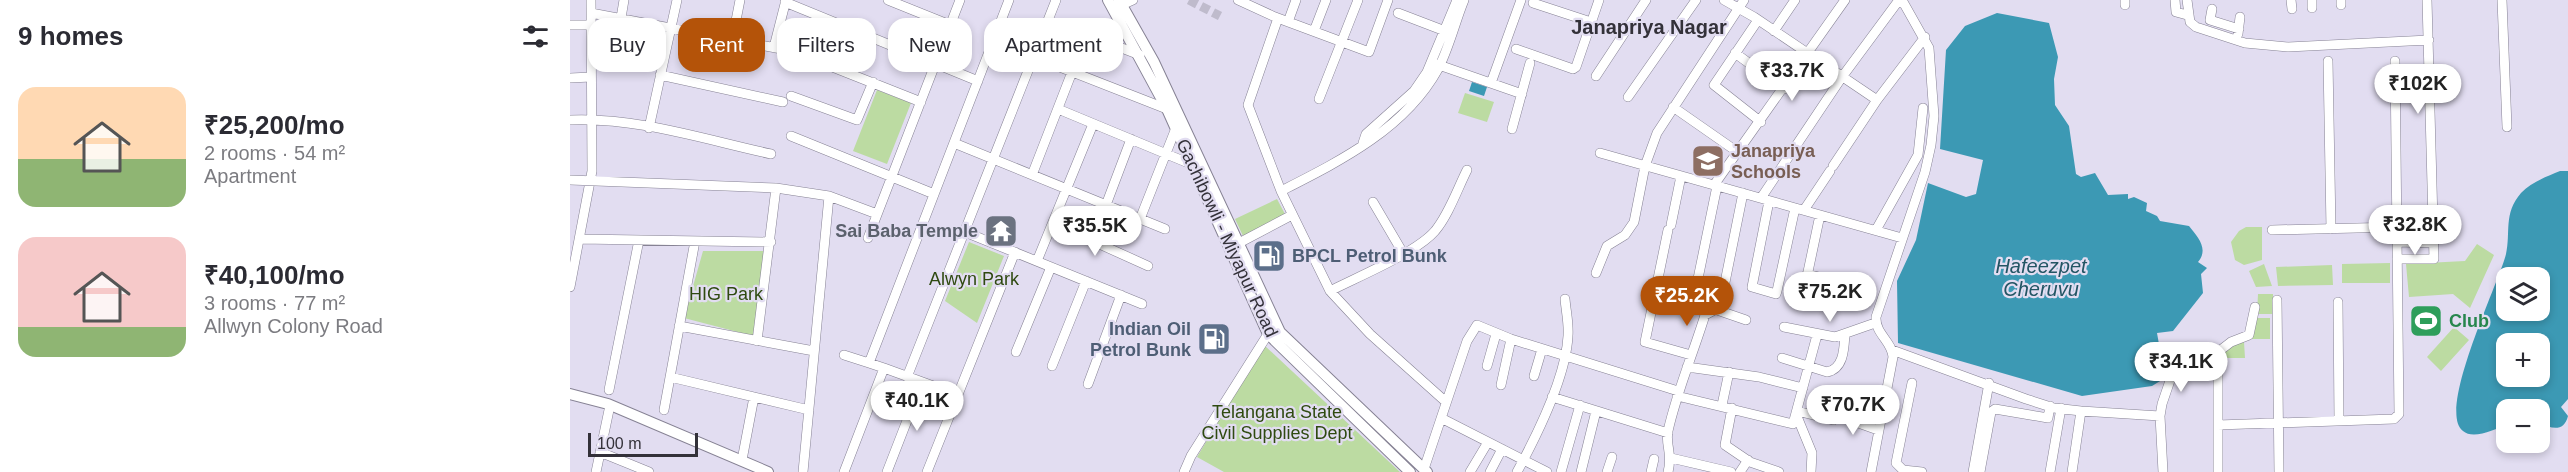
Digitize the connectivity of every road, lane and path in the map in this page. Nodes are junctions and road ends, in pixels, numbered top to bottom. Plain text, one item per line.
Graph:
1 (584, 0) edge
2 (591, 0) edge
3 (624, 0) edge
4 (677, 0) edge
5 (740, 0) edge
6 (888, 0) edge
7 (960, 0) edge
8 (1009, 0) edge
9 (1056, 0) edge
10 (1108, 0) edge
11 (1238, 0) edge
12 (1264, 0) edge
13 (1296, 0) edge
14 (1326, 0) edge
15 (1358, 0) edge
16 (1389, 0) edge
17 (1457, 0) edge
18 (1464, 0) edge
19 (1521, 0) edge
20 (1599, 0) edge
21 (1646, 0) edge
22 (1696, 0) edge
23 (1724, 0) edge
24 (1795, 0) edge
25 (1845, 0) edge
26 (1900, 0) edge
27 (2175, 0) edge
28 (2187, 0) edge
29 (2427, 0) edge
30 (2502, 0) edge
31 (785, 1) edge
32 (1125, 2) edge
33 (1533, 3) dead end
34 (1742, 4) edge
35 (2212, 9) dead end
36 (1260, 10) junction
37 (591, 13) junction
38 (1398, 13) dead end
39 (2187, 15) junction
40 (2240, 17) dead end
41 (590, 18) edge
42 (621, 18) joint
43 (736, 18) edge
44 (931, 18) edge
45 (953, 18) edge
46 (1002, 18) edge
47 (1049, 18) edge
48 (1283, 20) junction
49 (1758, 20) junction
50 (1592, 22) junction
51 (570, 25) edge
52 (588, 25) joint
53 (666, 26) edge
54 (671, 27) junction
55 (678, 29) edge
56 (2239, 29) junction
57 (1314, 31) junction
58 (1445, 31) junction
59 (1774, 31) junction
60 (1925, 37) junction
61 (2236, 40) junction
62 (2429, 40) junction
63 (1341, 42) junction
64 (888, 44) edge
65 (765, 46) edge
66 (774, 47) junction
67 (1123, 49) edge
68 (1516, 49) dead end
69 (1734, 53) junction
70 (1140, 55) junction
71 (1808, 55) junction
72 (2328, 61) dead end
73 (2395, 61) dead end
74 (1530, 63) dead end
75 (1436, 64) junction
76 (984, 65) edge
77 (588, 72) edge
78 (932, 72) edge
79 (955, 72) edge
80 (1027, 72) edge
81 (1072, 72) joint
82 (660, 75) junction
83 (1596, 76) dead end
84 (588, 77) junction
85 (1842, 77) junction
86 (570, 78) edge
87 (978, 81) junction
88 (873, 82) junction
89 (1491, 83) junction
90 (1784, 89) junction
91 (1522, 94) junction
92 (1628, 97) dead end
93 (1319, 99) dead end
94 (1877, 100) junction
95 (921, 102) junction
96 (1673, 107) junction
97 (1923, 108) dead end
98 (1058, 109) junction
99 (1167, 109) junction
100 (570, 120) edge
101 (589, 120) junction
102 (1761, 122) junction
103 (1094, 123) junction
104 (2508, 127) dead end
105 (649, 128) junction
106 (1176, 128) junction
107 (1512, 129) dead end
108 (791, 136) dead end
109 (1131, 139) junction
110 (954, 143) junction
111 (1600, 153) dead end
112 (1739, 153) junction
113 (771, 154) dead end
114 (1166, 154) junction
115 (994, 159) junction
116 (1193, 165) junction
117 (1645, 166) junction
118 (1467, 170) dead end
119 (1032, 175) junction
120 (1681, 176) junction
121 (892, 177) junction
122 (590, 178) junction
123 (570, 180) edge
124 (1716, 185) junction
125 (776, 188) junction
126 (1067, 189) junction
127 (1281, 191) junction
128 (1743, 193) junction
129 (934, 194) junction
130 (830, 196) junction
131 (1765, 199) junction
132 (1373, 202) dead end
133 (1106, 205) junction
134 (1799, 209) junction
135 (877, 214) junction
136 (1820, 215) junction
137 (1292, 216) junction
138 (1140, 219) junction
139 (1053, 223) junction
140 (2397, 227) junction
141 (1165, 229) dead end
142 (2331, 229) junction
143 (1876, 230) junction
144 (2272, 230) dead end
145 (965, 232) junction
146 (868, 238) dead end
147 (1902, 238) junction
148 (580, 239) junction
149 (639, 240) junction
150 (695, 241) junction
151 (771, 242) junction
152 (2397, 242) junction
153 (1239, 243) junction
154 (2434, 243) junction
155 (1015, 252) junction
156 (1403, 253) junction
157 (2397, 259) junction
158 (1037, 261) junction
159 (1148, 266) dead end
160 (1051, 267) junction
161 (1596, 273) dead end
162 (1807, 274) junction
163 (1086, 281) junction
164 (1839, 282) dead end
165 (570, 286) edge
166 (1330, 291) junction
167 (1122, 295) junction
168 (1565, 298) dead end
169 (1802, 300) dead end
170 (2277, 300) dead end
171 (2338, 302) dead end
172 (1693, 303) dead end
173 (1142, 304) dead end
174 (1717, 310) junction
175 (2244, 315) dead end
176 (1746, 320) dead end
177 (1875, 323) junction
178 (680, 326) junction
179 (1784, 327) dead end
180 (1268, 334) junction
181 (1496, 334) junction
182 (1845, 334) junction
183 (1817, 335) junction
184 (1511, 339) junction
185 (757, 341) junction
186 (1542, 350) junction
187 (1892, 350) junction
188 (814, 351) junction
189 (1016, 352) dead end
190 (844, 355) dead end
191 (1691, 355) junction
192 (1564, 357) junction
193 (1782, 358) dead end
194 (869, 363) junction
195 (2176, 363) dead end
196 (1052, 366) dead end
197 (1487, 366) dead end
198 (1687, 366) junction
199 (1808, 367) junction
200 (884, 368) junction
201 (1729, 372) junction
202 (907, 376) junction
203 (1534, 376) dead end
204 (670, 377) junction
205 (922, 382) junction
206 (1912, 383) dead end
207 (1989, 383) junction
208 (1088, 384) dead end
209 (1502, 385) dead end
210 (1803, 388) junction
211 (609, 390) dead end
212 (570, 394) edge
213 (1678, 394) junction
214 (958, 395) junction
215 (1841, 396) dead end
216 (754, 397) junction
217 (1552, 397) junction
218 (570, 399) edge
219 (1446, 402) junction
220 (1580, 405) junction
221 (1722, 405) junction
222 (2050, 406) junction
223 (1732, 408) junction
224 (2061, 408) junction
225 (609, 410) junction
226 (664, 410) dead end
227 (809, 410) junction
228 (1596, 411) junction
229 (2081, 411) junction
230 (1796, 412) junction
231 (1836, 415) junction
232 (2160, 417) junction
233 (1443, 419) junction
234 (2339, 421) junction
235 (2279, 423) junction
236 (2218, 425) junction
237 (1878, 430) junction
238 (1668, 433) junction
239 (1383, 437) junction
240 (1488, 442) junction
241 (1502, 449) junction
242 (600, 452) junction
243 (1612, 457) dead end
244 (1524, 459) junction
245 (1654, 459) dead end
246 (1671, 459) junction
247 (742, 460) junction
248 (1748, 460) junction
249 (1426, 471) edge
250 (596, 472) edge
251 (649, 472) edge
252 (755, 472) edge
253 (768, 472) edge
254 (803, 472) edge
255 (844, 472) edge
256 (887, 472) edge
257 (927, 472) edge
258 (1184, 472) edge
259 (1410, 472) edge
260 (1470, 472) edge
261 (1490, 472) edge
262 (1517, 472) edge
263 (1547, 472) edge
264 (1562, 472) edge
265 (1581, 472) edge
266 (1607, 472) edge
267 (1651, 472) edge
268 (1668, 472) edge
269 (1731, 472) edge
270 (1740, 472) edge
271 (1779, 472) edge
272 (1811, 472) edge
273 (1871, 472) edge
274 (1922, 472) edge
275 (1973, 472) edge
276 (1980, 472) edge
277 (2050, 472) edge
278 (2072, 472) edge
279 (2163, 472) edge
280 (2218, 472) edge
281 (2280, 472) edge

1 - 52 street
2 - 37 street
3 - 42 street
4 - 54 street
5 - 43 street
6 - 44 street
7 - 45 street
8 - 46 street
9 - 47 street
10 - 70 main road, Gachibowli - Miyapur Road
11 - 36 street
12 - 36 street
13 - 48 street
14 - 57 street
15 - 63 street
16 - 63 street
17 - 58 street
18 - 75 street
19 - 89 street
20 - 50 street
21 - 83 street
22 - 92 street
23 - 34 street
24 - 59 street
25 - 71 street
26 - 60 street
26 - 85 street
27 - 39 street
28 - 39 street
29 - 62 street
30 - 104 street
31 - 64 street
31 - 66 street
32 - 153 main road
33 - 50 street
34 - 49 street
34 - 96 street
35 - 56 street
36 - 48 street
37 - 41 street
37 - 42 street
38 - 58 street
39 - 61 street
40 - 56 street
48 - 57 street
48 - 127 street
49 - 59 street
49 - 69 street
50 - 68 street
51 - 52 street
53 - 54 street
54 - 55 street
54 - 82 street
56 - 61 street
57 - 63 street
58 - 75 street
59 - 71 street
60 - 94 street
60 - 147 street
61 - 62 street
62 - 154 street
63 - 93 street
65 - 66 street
66 - 88 street
67 - 70 street
69 - 90 street
69 - 102 street
70 - 99 main road, Gachibowli - Miyapur Road
71 - 85 street
71 - 90 street
72 - 142 street
73 - 140 street
74 - 91 street
75 - 89 street
75 - 127 street
76 - 87 street
77 - 84 street
78 - 95 street
79 - 87 street
80 - 115 street
81 - 98 street
81 - 99 street
82 - 88 street
82 - 105 street
84 - 86 street
84 - 101 street
85 - 94 street
85 - 131 street
87 - 110 street
88 - 95 street
89 - 91 street
90 - 102 street
91 - 107 street
94 - 134 street
95 - 121 street
96 - 112 street
96 - 117 street
97 - 143 street
98 - 103 street
98 - 119 street
99 - 106 main road, Gachibowli - Miyapur Road
100 - 101 street
101 - 105 street
101 - 122 street
102 - 112 street
103 - 109 street
103 - 126 street
105 - 113 street
106 - 114 street
106 - 116 main road, Gachibowli - Miyapur Road
108 - 121 street
109 - 114 street
109 - 133 street
110 - 115 street
110 - 129 street
111 - 117 street
112 - 124 street
114 - 116 street
114 - 138 street
115 - 119 street
115 - 145 street
116 - 180 main road, Gachibowli - Miyapur Road
117 - 120 street
117 - 161 street
118 - 156 street
119 - 126 street
120 - 124 street
120 - 191 street
121 - 129 street
121 - 135 street
122 - 123 street
122 - 125 street
122 - 148 street
124 - 128 street
124 - 172 street
125 - 130 street
125 - 151 street
126 - 133 street
126 - 139 street
127 - 137 street
128 - 131 street
128 - 174 street
129 - 194 street
130 - 135 street
130 - 188 street
131 - 134 street
131 - 134 street
132 - 156 street
133 - 138 street
134 - 136 street
135 - 146 street
136 - 143 street
136 - 162 street
137 - 153 street
137 - 166 street
138 - 141 street
139 - 158 street
139 - 159 street
140 - 142 street
140 - 152 street
142 - 144 street
143 - 147 street
145 - 155 street
145 - 202 street
147 - 177 street
148 - 149 street
148 - 165 street
149 - 150 street
149 - 211 street
150 - 151 street
150 - 178 street
151 - 185 street
152 - 154 street
152 - 157 street
153 - 239 main road
154 - 157 street
155 - 158 street
155 - 214 street
156 - 166 street
157 - 234 street
158 - 160 street
160 - 163 street
160 - 189 street
162 - 164 street
162 - 169 street
163 - 167 street
163 - 196 street
166 - 219 street
167 - 173 street
167 - 208 street
168 - 192 street
170 - 235 street
171 - 234 street
174 - 176 street
174 - 191 street
175 - 236 street
177 - 182 street
177 - 187 street
178 - 185 street
178 - 204 street
179 - 183 street
180 - 239 main road, Gachibowli - Miyapur Road
180 - 258 street
181 - 184 street
181 - 197 street
181 - 219 street
182 - 183 street
182 - 199 street
183 - 199 street
184 - 186 street
184 - 209 street
185 - 188 street
186 - 192 street
186 - 203 street
187 - 207 street
187 - 237 street
188 - 227 street
190 - 194 street
191 - 198 street
192 - 213 street
192 - 217 street
193 - 199 street
194 - 200 street
195 - 232 street
198 - 201 street
198 - 213 street
199 - 210 street
200 - 202 street
200 - 255 street
201 - 210 street
201 - 221 street
202 - 205 street
204 - 216 street
204 - 226 street
205 - 214 street
205 - 256 street
206 - 274 street
207 - 222 street
207 - 275 street
210 - 230 street
212 - 247 main road
213 - 221 street
213 - 238 street
214 - 257 street
215 - 231 street
216 - 227 street
216 - 247 street
217 - 220 street
217 - 244 street
218 - 225 main road
219 - 233 street
220 - 228 street
220 - 264 street
221 - 223 street
222 - 224 street
222 - 276 street
223 - 230 street
223 - 248 street
224 - 229 street
224 - 277 street
225 - 242 street
225 - 252 main road
227 - 254 street
228 - 238 street
228 - 265 street
229 - 232 street
229 - 278 street
230 - 231 street
230 - 272 street
231 - 237 street
232 - 279 street
233 - 240 street
233 - 249 street
234 - 235 street
235 - 236 street
235 - 281 street
236 - 280 street
237 - 273 street
238 - 246 street
239 - 249 main road
239 - 259 main road, Gachibowli - Miyapur Road
240 - 241 street
240 - 260 street
241 - 244 street
241 - 261 street
242 - 250 street
242 - 251 street
243 - 266 street
244 - 262 street
244 - 263 street
245 - 267 street
246 - 268 street
246 - 269 street
247 - 253 main road
248 - 270 street
248 - 271 street

